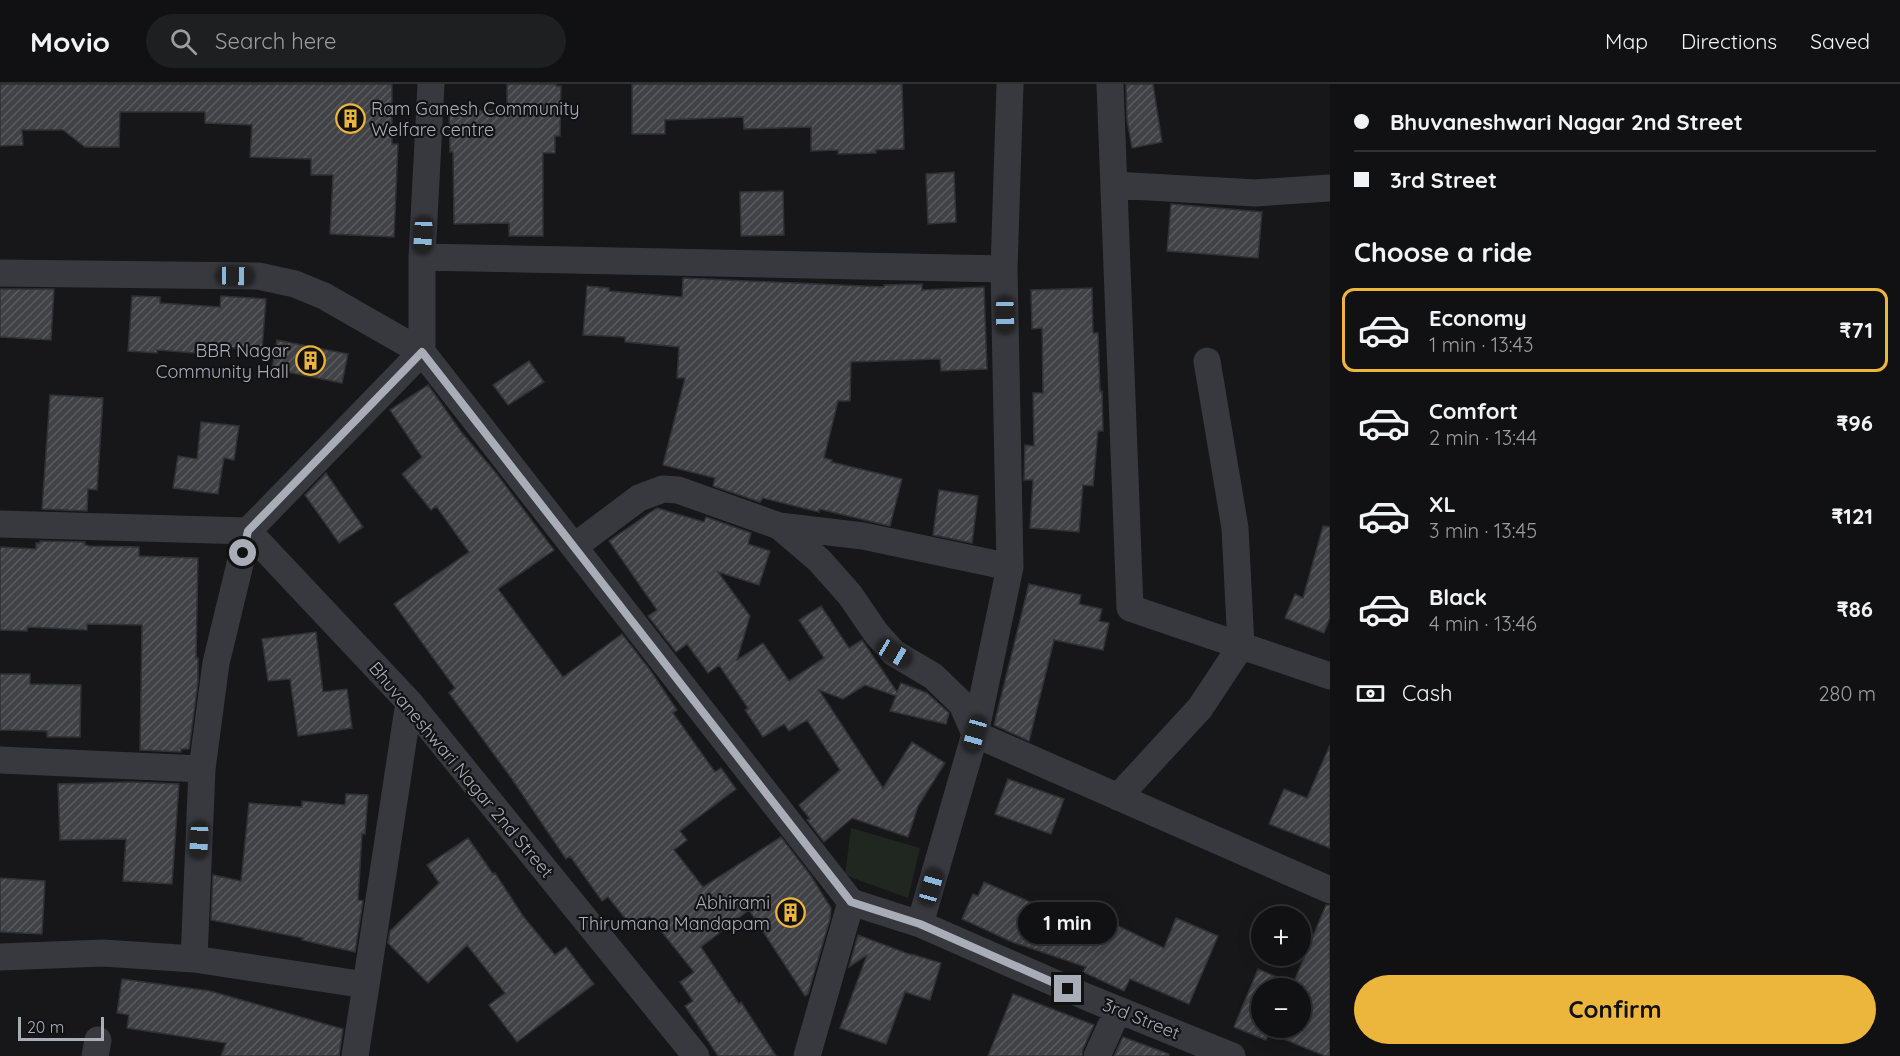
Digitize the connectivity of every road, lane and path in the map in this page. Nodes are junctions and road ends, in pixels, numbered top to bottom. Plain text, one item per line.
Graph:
1 (430, 84) edge
2 (1010, 84) edge
3 (1110, 84) edge
4 (1114, 185) junction
5 (1330, 188) edge
6 (422, 257) junction
7 (1004, 269) junction
8 (0, 273) edge
9 (422, 352) junction
10 (1208, 361) dead end
11 (0, 524) edge
12 (779, 526) junction
13 (248, 531) junction
14 (575, 546) junction
15 (1010, 567) junction
16 (1241, 646) junction
17 (1330, 676) edge
18 (409, 702) junction
19 (975, 734) junction
20 (0, 760) edge
21 (202, 769) junction
22 (1118, 797) junction
23 (1330, 890) edge
24 (851, 902) junction
25 (922, 917) junction
26 (0, 957) edge
27 (194, 959) junction
28 (366, 984) junction
29 (1118, 1010) junction
30 (355, 1056) edge
31 (696, 1056) edge
32 (807, 1056) edge
33 (1097, 1056) edge
34 (1232, 1056) edge

1 - 6 street
2 - 7 street
3 - 4 street
4 - 5 street
4 - 16 street
6 - 7 street
6 - 9 street
7 - 15 street
8 - 9 street
9 - 13 street
9 - 14 street
10 - 16 street
11 - 13 street
12 - 14 street
12 - 15 street
12 - 19 street
13 - 18 street, Bhuvaneshwari Nagar 2nd Street
13 - 21 street
14 - 24 street
15 - 19 street
16 - 17 street
16 - 22 street
18 - 28 street
18 - 31 street, Bhuvaneshwari Nagar 2nd Street
19 - 22 street
19 - 25 street
20 - 21 street
21 - 27 street
22 - 23 street
24 - 25 street, 3rd Street
24 - 32 street
25 - 29 street, 3rd Street
26 - 27 street
27 - 28 street
28 - 30 street
29 - 33 street
29 - 34 street, 3rd Street

